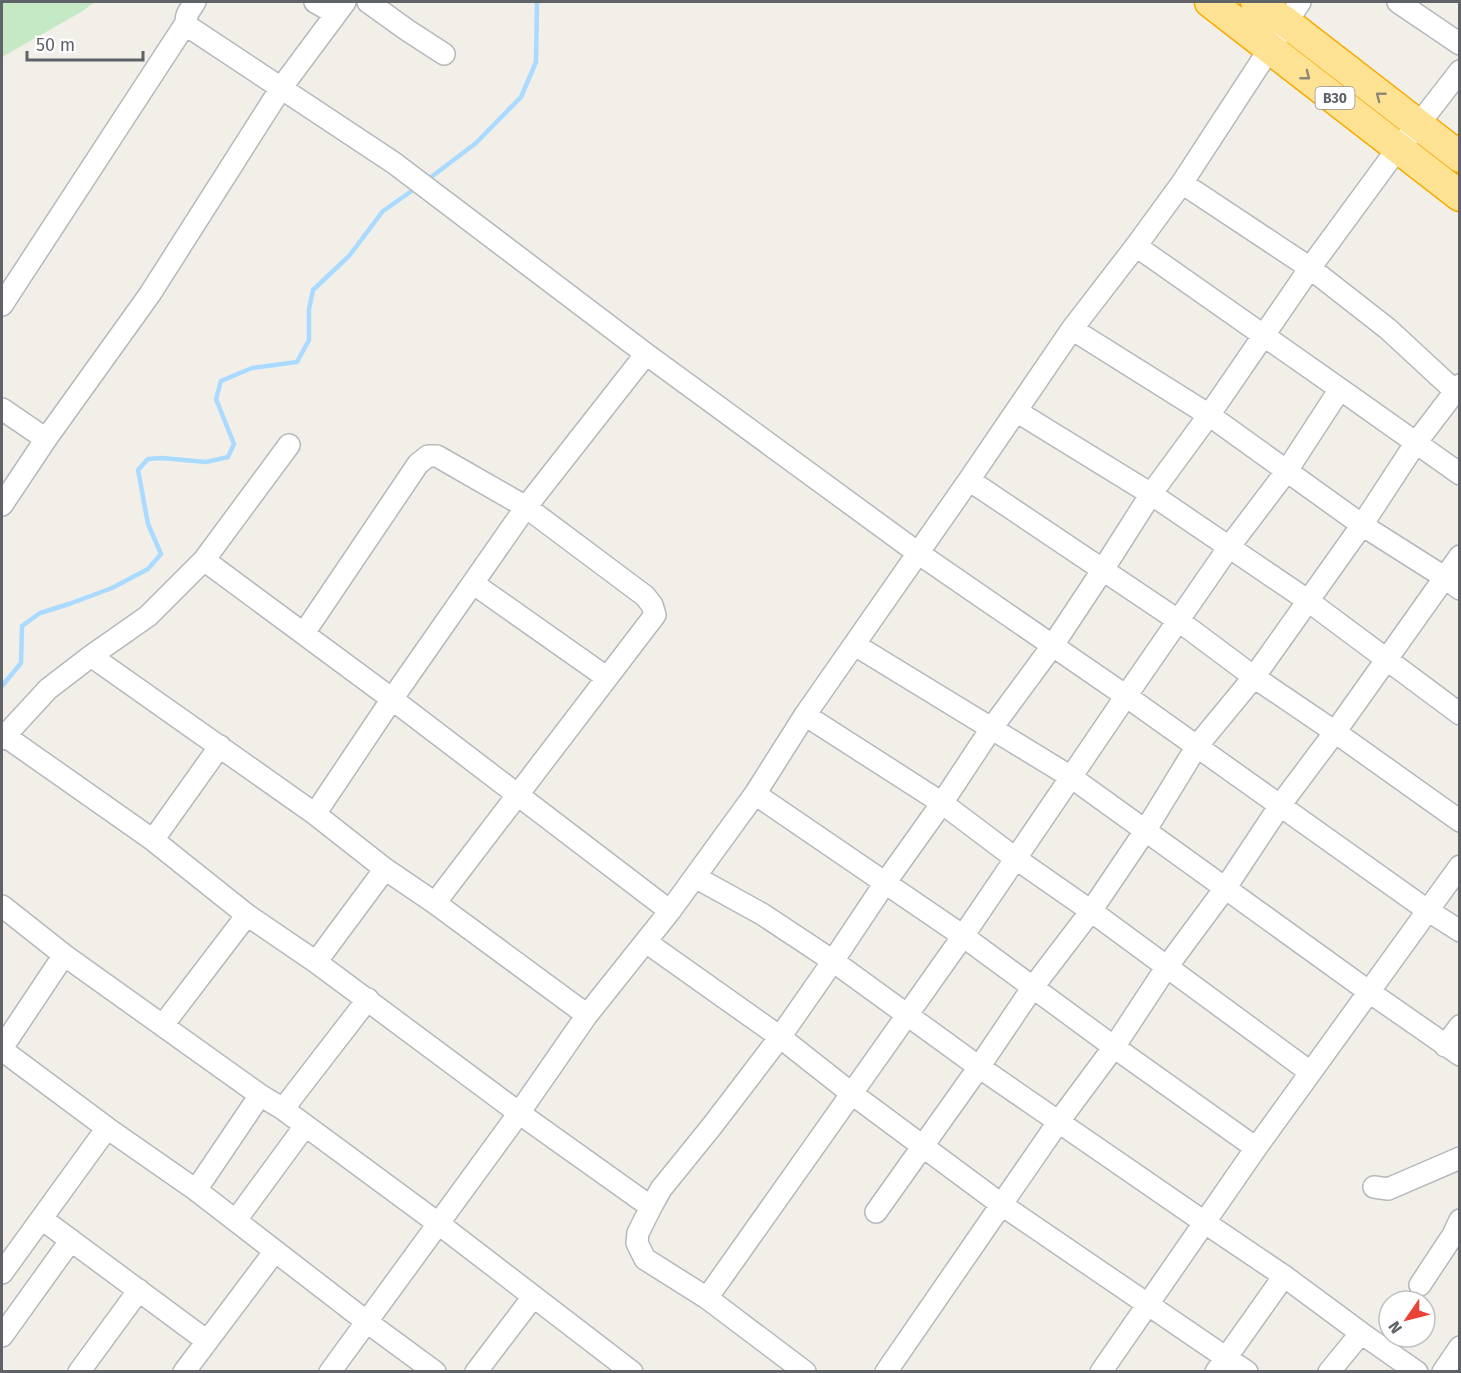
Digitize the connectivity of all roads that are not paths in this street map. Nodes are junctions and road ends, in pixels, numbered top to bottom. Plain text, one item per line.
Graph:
1 (195, 2) edge
2 (315, 2) edge
3 (368, 2) edge
4 (1210, 2) edge
5 (1256, 2) edge
6 (1398, 2) edge
7 (340, 8) edge
8 (1293, 12) edge
9 (186, 23) junction
10 (1460, 44) edge
11 (1270, 47) junction
12 (444, 54) dead end
13 (1460, 71) edge
14 (281, 88) junction
15 (1418, 125) junction
16 (1398, 148) junction
17 (1460, 157) edge
18 (1182, 183) junction
19 (1460, 196) edge
20 (1136, 246) junction
21 (1310, 268) junction
22 (2, 305) edge
23 (1072, 329) junction
24 (1263, 334) junction
25 (646, 354) junction
26 (1457, 388) edge
27 (1340, 389) junction
28 (2, 409) edge
29 (1016, 411) junction
30 (1209, 415) junction
31 (46, 439) junction
32 (1415, 444) junction
33 (289, 445) dead end
34 (1286, 472) junction
35 (1460, 474) edge
36 (969, 480) junction
37 (1151, 494) junction
38 (2, 505) edge
39 (526, 507) junction
40 (1362, 525) junction
41 (1229, 547) junction
42 (918, 553) junction
43 (1460, 556) edge
44 (204, 560) junction
45 (1102, 571) junction
46 (1452, 583) edge
47 (474, 584) junction
48 (1307, 600) junction
49 (1179, 621) junction
50 (304, 633) junction
51 (855, 645) junction
52 (1053, 645) junction
53 (91, 656) junction
54 (1387, 659) junction
55 (606, 677) junction
56 (1254, 677) junction
57 (1126, 696) junction
58 (392, 699) junction
59 (1460, 714) edge
60 (805, 715) junction
61 (991, 729) junction
62 (1335, 732) junction
63 (3, 738) edge
64 (220, 746) junction
65 (1197, 746) junction
66 (1071, 777) junction
67 (755, 794) junction
68 (518, 796) junction
69 (942, 803) junction
70 (1281, 804) junction
71 (315, 814) junction
72 (1460, 821) edge
73 (1145, 831) junction
74 (153, 840) junction
75 (1015, 858) junction
76 (1460, 866) edge
77 (385, 868) junction
78 (695, 877) junction
79 (885, 883) junction
80 (1226, 887) junction
81 (435, 903) junction
82 (2, 906) edge
83 (1427, 910) junction
84 (669, 911) junction
85 (1091, 911) junction
86 (247, 915) junction
87 (1460, 931) edge
88 (963, 936) junction
89 (646, 942) junction
90 (64, 955) junction
91 (833, 961) junction
92 (316, 962) junction
93 (1166, 968) junction
94 (1032, 987) junction
95 (1368, 991) junction
96 (368, 999) junction
97 (587, 1015) junction
98 (908, 1016) junction
99 (163, 1025) junction
100 (1460, 1026) edge
101 (780, 1037) junction
102 (1114, 1047) junction
103 (2, 1049) edge
104 (1452, 1050) edge
105 (979, 1067) junction
106 (1310, 1072) junction
107 (851, 1093) junction
108 (260, 1095) junction
109 (283, 1109) junction
110 (519, 1113) junction
111 (1059, 1121) junction
112 (305, 1126) junction
113 (107, 1128) junction
114 (923, 1145) junction
115 (1256, 1148) junction
116 (1460, 1158) edge
117 (1374, 1187) dead end
118 (196, 1190) junction
119 (1002, 1205) junction
120 (651, 1207) junction
121 (876, 1212) dead end
122 (42, 1219) junction
123 (236, 1220) junction
124 (1460, 1220) edge
125 (1204, 1222) junction
126 (439, 1224) junction
127 (71, 1240) junction
128 (275, 1251) junction
129 (4, 1264) edge
130 (1284, 1276) junction
131 (1420, 1285) dead end
132 (139, 1290) junction
133 (533, 1297) junction
134 (706, 1298) junction
135 (1147, 1304) junction
136 (367, 1322) junction
137 (1360, 1333) junction
138 (2, 1336) edge
139 (207, 1341) junction
140 (1460, 1347) edge
141 (1221, 1365) edge
142 (79, 1371) edge
143 (184, 1371) edge
144 (330, 1371) edge
145 (435, 1371) edge
146 (476, 1371) edge
147 (633, 1371) edge
148 (805, 1371) edge
149 (886, 1371) edge
150 (1101, 1371) edge
151 (1247, 1371) edge
152 (1329, 1371) edge
153 (1417, 1371) edge
154 (1443, 1371) edge

1 - 9 street
2 - 7 street
3 - 12 street
4 - 11 highway, B30
5 - 8 highway, B30
6 - 10 street
7 - 14 street
8 - 11 street
15 -> 8 highway, B30
9 - 14 street
9 - 22 street
11 -> 16 highway, B30
11 - 18 street
13 - 15 street
14 - 25 street
14 - 31 street
15 - 16 street
15 - 17 highway, B30
16 - 19 highway, B30
16 - 21 street
18 - 20 street
18 - 21 street
20 - 23 street
20 - 24 street
21 - 24 street
21 - 26 street
23 - 29 street
23 - 30 street
24 - 27 street
24 - 30 street
25 - 39 street
25 - 42 street
26 - 32 street
27 - 32 street
27 - 34 street
28 - 31 street
29 - 36 street
29 - 37 street
30 - 34 street
30 - 37 street
31 - 38 street
32 - 35 street
32 - 40 street
33 - 44 street
34 - 40 street
34 - 41 street
36 - 42 street
36 - 45 street
37 - 41 street
37 - 45 street
39 - 47 street
39 - 50 street
39 - 55 street
40 - 46 street
40 - 48 street
41 - 48 street
41 - 49 street
42 - 51 street
42 - 52 street
43 - 46 street
44 - 50 street
44 - 53 street
45 - 49 street
45 - 52 street
46 - 54 street
47 - 55 street
47 - 58 street
48 - 54 street
48 - 56 street
49 - 56 street
49 - 57 street
50 - 58 street
51 - 60 street
51 - 61 street
52 - 57 street
52 - 61 street
53 - 63 street
53 - 64 street
54 - 59 street
54 - 62 street
55 - 68 street
56 - 62 street
56 - 65 street
57 - 65 street
57 - 66 street
58 - 68 street
58 - 71 street
60 - 67 street
60 - 69 street
61 - 66 street
61 - 69 street
62 - 70 street
62 - 72 street
63 - 74 street
64 - 71 street
64 - 74 street
65 - 70 street
65 - 73 street
66 - 73 street
66 - 75 street
67 - 78 street
67 - 79 street
68 - 81 street
68 - 84 street
69 - 75 street
69 - 79 street
70 - 80 street
70 - 83 street
71 - 77 street
73 - 80 street
73 - 85 street
74 - 86 street
75 - 85 street
75 - 88 street
76 - 83 street
77 - 81 street
77 - 92 street
78 - 84 street
78 - 91 street
79 - 88 street
79 - 91 street
80 - 93 street
80 - 95 street
81 - 97 street
82 - 90 street
83 - 87 street
83 - 95 street
84 - 89 street
85 - 93 street
85 - 94 street
86 - 92 street
86 - 99 street
88 - 94 street
88 - 98 street
89 - 97 street
89 - 101 street
90 - 99 street
90 - 103 street
91 - 98 street
91 - 101 street
92 - 96 street
93 - 102 street
93 - 106 street
94 - 102 street
94 - 105 street
95 - 104 street
95 - 106 street
96 - 109 street
96 - 110 street
97 - 110 street
98 - 105 street
98 - 107 street
99 - 108 street
100 - 104 street
101 - 107 street
101 - 120 street
102 - 111 street
102 - 115 street
103 - 113 street
105 - 111 street
105 - 114 street
106 - 115 street
107 - 114 street
107 - 134 street
108 - 109 street
108 - 118 street
109 - 112 street
110 - 120 street
110 - 126 street
111 - 119 street
111 - 125 street
112 - 123 street
112 - 126 street
113 - 118 street
113 - 122 street
114 - 119 street
114 - 121 street
115 - 125 street
116 - 117 street
118 - 123 street
119 - 135 street
119 - 149 street
120 - 134 street
122 - 127 street
122 - 129 street
123 - 128 street
124 - 131 street
125 - 130 street
125 - 135 street
126 - 133 street
126 - 136 street
127 - 132 street
127 - 138 street
128 - 136 street
128 - 139 street
130 - 137 street
130 - 141 street
132 - 139 street
132 - 142 street
133 - 146 street
133 - 147 street
134 - 148 street
135 - 141 street
135 - 150 street
136 - 144 street
136 - 145 street
137 - 152 street
137 - 153 street
139 - 143 street
140 - 154 street
141 - 151 street

